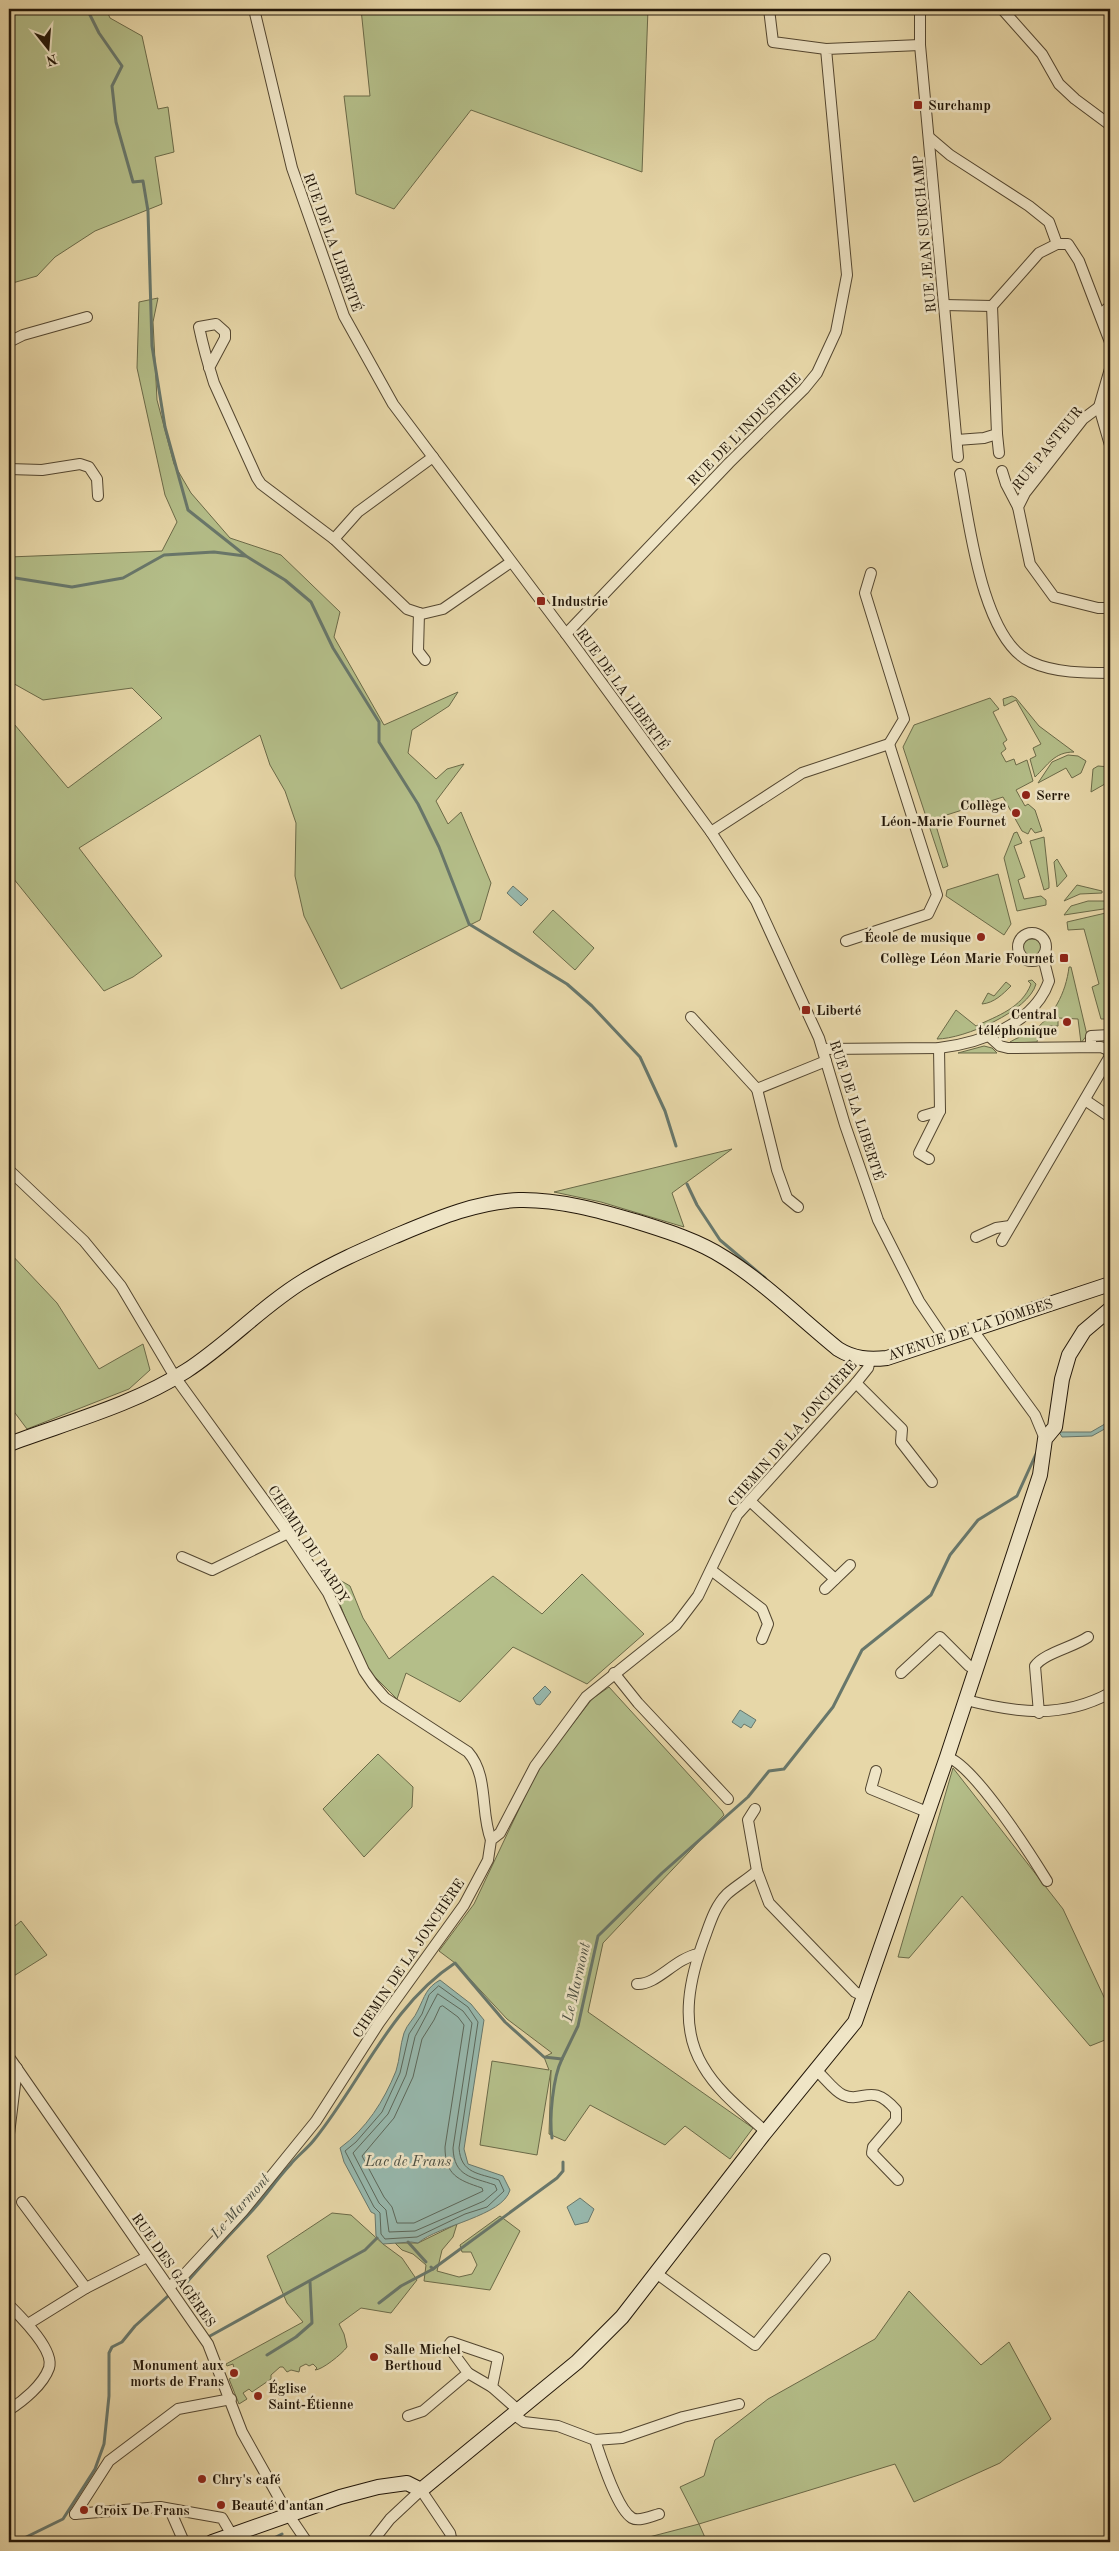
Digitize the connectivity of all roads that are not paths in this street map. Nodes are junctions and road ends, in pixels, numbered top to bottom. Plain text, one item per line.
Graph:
1 (254, 9) edge
2 (769, 9) edge
3 (920, 9) edge
4 (1002, 9) edge
5 (920, 45) junction
6 (826, 49) junction
7 (1110, 124) edge
8 (930, 138) junction
9 (1057, 244) junction
10 (944, 305) junction
11 (992, 306) junction
12 (1110, 306) edge
13 (1101, 314) junction
14 (87, 317) dead end
15 (9, 342) edge
16 (1110, 342) edge
17 (209, 368) junction
18 (1110, 369) edge
19 (1099, 407) junction
20 (997, 434) junction
21 (957, 440) junction
22 (1110, 445) edge
23 (999, 453) dead end
24 (433, 456) junction
25 (958, 457) dead end
26 (9, 469) edge
27 (1002, 471) dead end
28 (960, 474) dead end
29 (98, 496) dead end
30 (1018, 508) junction
31 (334, 539) junction
32 (511, 562) junction
33 (871, 573) dead end
34 (1110, 608) edge
35 (418, 613) junction
36 (566, 634) junction
37 (425, 660) dead end
38 (1110, 674) edge
39 (889, 744) junction
40 (711, 832) junction
41 (846, 941) dead end
42 (1043, 957) dead end
43 (691, 1017) dead end
44 (989, 1036) junction
45 (1110, 1036) edge
46 (1091, 1047) junction
47 (939, 1048) junction
48 (823, 1049) junction
49 (826, 1061) junction
50 (757, 1089) junction
51 (1085, 1100) junction
52 (940, 1111) junction
53 (923, 1116) dead end
54 (1110, 1117) edge
55 (929, 1159) dead end
56 (9, 1170) edge
57 (1110, 1170) edge
58 (1110, 1178) edge
59 (798, 1207) dead end
60 (1010, 1226) junction
61 (976, 1237) dead end
62 (1002, 1241) dead end
63 (1110, 1284) edge
64 (1110, 1311) edge
65 (972, 1329) junction
66 (944, 1338) junction
67 (870, 1360) junction
68 (175, 1377) junction
69 (856, 1383) junction
70 (1045, 1439) junction
71 (9, 1444) edge
72 (932, 1482) dead end
73 (750, 1501) junction
74 (288, 1533) junction
75 (182, 1557) dead end
76 (850, 1565) dead end
77 (711, 1570) junction
78 (835, 1579) junction
79 (825, 1589) dead end
80 (1088, 1637) dead end
81 (762, 1639) dead end
82 (975, 1669) junction
83 (614, 1673) junction
84 (902, 1673) dead end
85 (1110, 1694) edge
86 (966, 1700) junction
87 (1038, 1713) junction
88 (947, 1758) junction
89 (876, 1771) dead end
90 (728, 1798) dead end
91 (755, 1809) dead end
92 (927, 1812) junction
93 (491, 1840) junction
94 (757, 1871) junction
95 (1047, 1881) dead end
96 (698, 1954) junction
97 (637, 1984) dead end
98 (864, 1997) junction
99 (9, 2057) edge
100 (17, 2068) junction
101 (817, 2071) junction
102 (766, 2132) junction
103 (9, 2134) edge
104 (898, 2180) dead end
105 (22, 2202) dead end
106 (147, 2257) junction
107 (825, 2259) dead end
108 (656, 2273) junction
109 (170, 2286) junction
110 (86, 2288) junction
111 (9, 2305) edge
112 (28, 2324) junction
113 (468, 2373) junction
114 (492, 2387) junction
115 (231, 2399) junction
116 (739, 2404) dead end
117 (9, 2410) edge
118 (515, 2412) junction
119 (408, 2416) dead end
120 (595, 2440) junction
121 (421, 2490) junction
122 (170, 2510) junction
123 (288, 2514) junction
124 (659, 2514) dead end
125 (232, 2535) junction
126 (184, 2542) edge
127 (212, 2542) edge
128 (307, 2542) edge
129 (372, 2542) edge
130 (452, 2542) edge

1 - 24 street, RUE DE LA LIBERTÉ
2 - 6 street
3 - 5 street, RUE JEAN SURCHAMP
4 - 7 street
5 - 6 street
5 - 8 street, RUE JEAN SURCHAMP
6 - 36 street, RUE DE L'INDUSTRIE
8 - 9 street
8 - 10 street, RUE JEAN SURCHAMP
9 - 11 street
9 - 13 street
10 - 11 street
10 - 21 street, RUE JEAN SURCHAMP
11 - 20 street
12 - 13 street
13 - 16 street
14 - 15 street
17 - 17 street
17 - 31 street
18 - 19 street
19 - 22 street
19 - 30 street, RUE PASTEUR
20 - 21 street
20 - 23 street
21 - 25 street, RUE JEAN SURCHAMP
24 - 31 street
24 - 32 street, RUE DE LA LIBERTÉ
26 - 29 street
27 - 30 street, RUE PASTEUR
28 - 38 street
30 - 34 street, RUE PASTEUR
31 - 35 street
32 - 35 street
32 - 36 street, RUE DE LA LIBERTÉ
33 - 39 street
35 - 37 street
36 - 40 street, RUE DE LA LIBERTÉ
39 - 40 street
39 - 41 street
40 - 48 street, RUE DE LA LIBERTÉ
42 - 44 street
43 - 50 street
44 - 46 street
44 - 47 street
45 - 46 street
46 - 51 street
47 - 48 street
47 - 52 street
48 - 49 street, RUE DE LA LIBERTÉ
49 - 50 street
49 - 66 street, RUE DE LA LIBERTÉ
50 - 59 street
51 - 54 street
51 - 60 street
52 - 53 street
52 - 55 street
56 - 68 street, CHEMIN DU PARDY
57 - 58 street
60 - 61 street
60 - 62 street
63 - 65 street, AVENUE DE LA DOMBES
64 - 70 street
65 - 66 street, AVENUE DE LA DOMBES
65 - 70 street
66 - 67 street, AVENUE DE LA DOMBES
67 - 68 street, AVENUE DE LA DOMBES
67 - 69 street, CHEMIN DE LA JONCHÈRE
68 - 71 street, AVENUE DE LA DOMBES
68 - 74 street, CHEMIN DU PARDY
69 - 72 street
69 - 73 street, CHEMIN DE LA JONCHÈRE
70 - 82 street
73 - 77 street, CHEMIN DE LA JONCHÈRE
73 - 78 street
74 - 75 street
74 - 93 street, CHEMIN DU PARDY
76 - 78 street
77 - 81 street
77 - 83 street, CHEMIN DE LA JONCHÈRE
78 - 79 street
80 - 87 street
82 - 84 street
82 - 86 street
83 - 90 street
83 - 93 street, CHEMIN DE LA JONCHÈRE
85 - 87 street
86 - 87 street
86 - 88 street
88 - 92 street
88 - 95 street
89 - 92 street
91 - 94 street
92 - 98 street
93 - 109 street, CHEMIN DE LA JONCHÈRE
94 - 96 street
94 - 98 street
96 - 97 street
96 - 102 street
98 - 101 street
99 - 100 street, RUE DES GAGÈRES
100 - 103 street
100 - 106 street, RUE DES GAGÈRES
101 - 102 street
101 - 104 street
102 - 108 street
105 - 110 street
106 - 109 street, RUE DES GAGÈRES
106 - 110 street
107 - 108 street
108 - 118 street
109 - 115 street, RUE DES GAGÈRES
110 - 112 street
111 - 112 street
112 - 117 street
113 - 114 street
113 - 114 street
113 - 119 street
114 - 118 street
115 - 122 street
115 - 123 street, RUE DES GAGÈRES
116 - 120 street
118 - 120 street
118 - 121 street
120 - 124 street
121 - 123 street
121 - 129 street
121 - 130 street
122 - 125 street
122 - 126 street
123 - 125 street
123 - 128 street, RUE DES GAGÈRES
125 - 127 street

